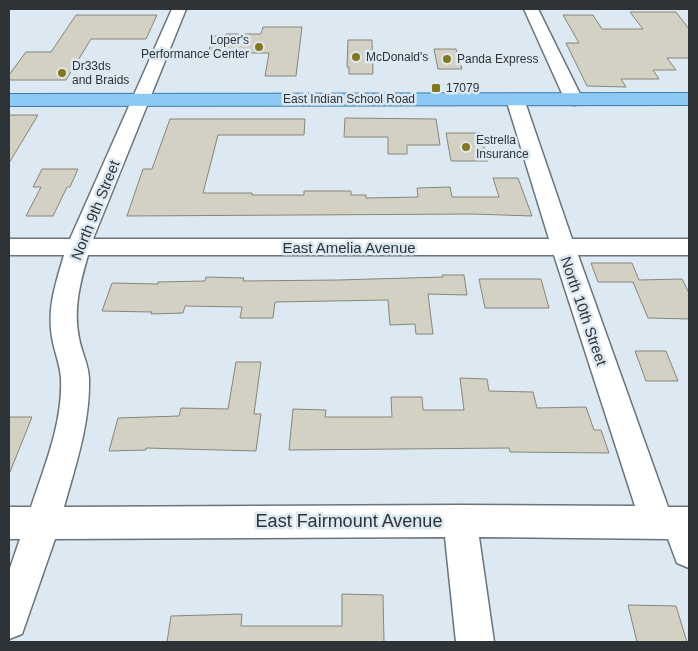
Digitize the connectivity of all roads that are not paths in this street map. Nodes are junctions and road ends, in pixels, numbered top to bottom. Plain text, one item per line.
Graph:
1 (179, 9) edge
2 (531, 9) edge
3 (516, 99) junction
4 (689, 99) edge
5 (9, 100) edge
6 (141, 100) junction
7 (574, 100) junction
8 (9, 247) edge
9 (78, 247) junction
10 (563, 247) junction
11 (689, 247) edge
12 (460, 521) junction
13 (9, 523) edge
14 (43, 523) junction
15 (679, 530) edge
16 (9, 621) edge
17 (474, 642) edge

1 - 6 street, North 9th Street
2 - 7 street
3 - 6 main road, East Indian School Road
3 - 7 main road, East Indian School Road
3 - 10 street, North 10th Street
4 - 7 main road, East Indian School Road
5 - 6 main road, East Indian School Road
6 - 9 street, North 9th Street
8 - 9 street, East Amelia Avenue
9 - 10 street, East Amelia Avenue
9 - 14 street, North 9th Street
10 - 11 street, East Amelia Avenue
10 - 15 street, North 10th Street
12 - 14 street, East Fairmount Avenue
12 - 15 street, East Fairmount Avenue
12 - 17 street
13 - 14 street, East Fairmount Avenue
14 - 16 street, North 9th Street

